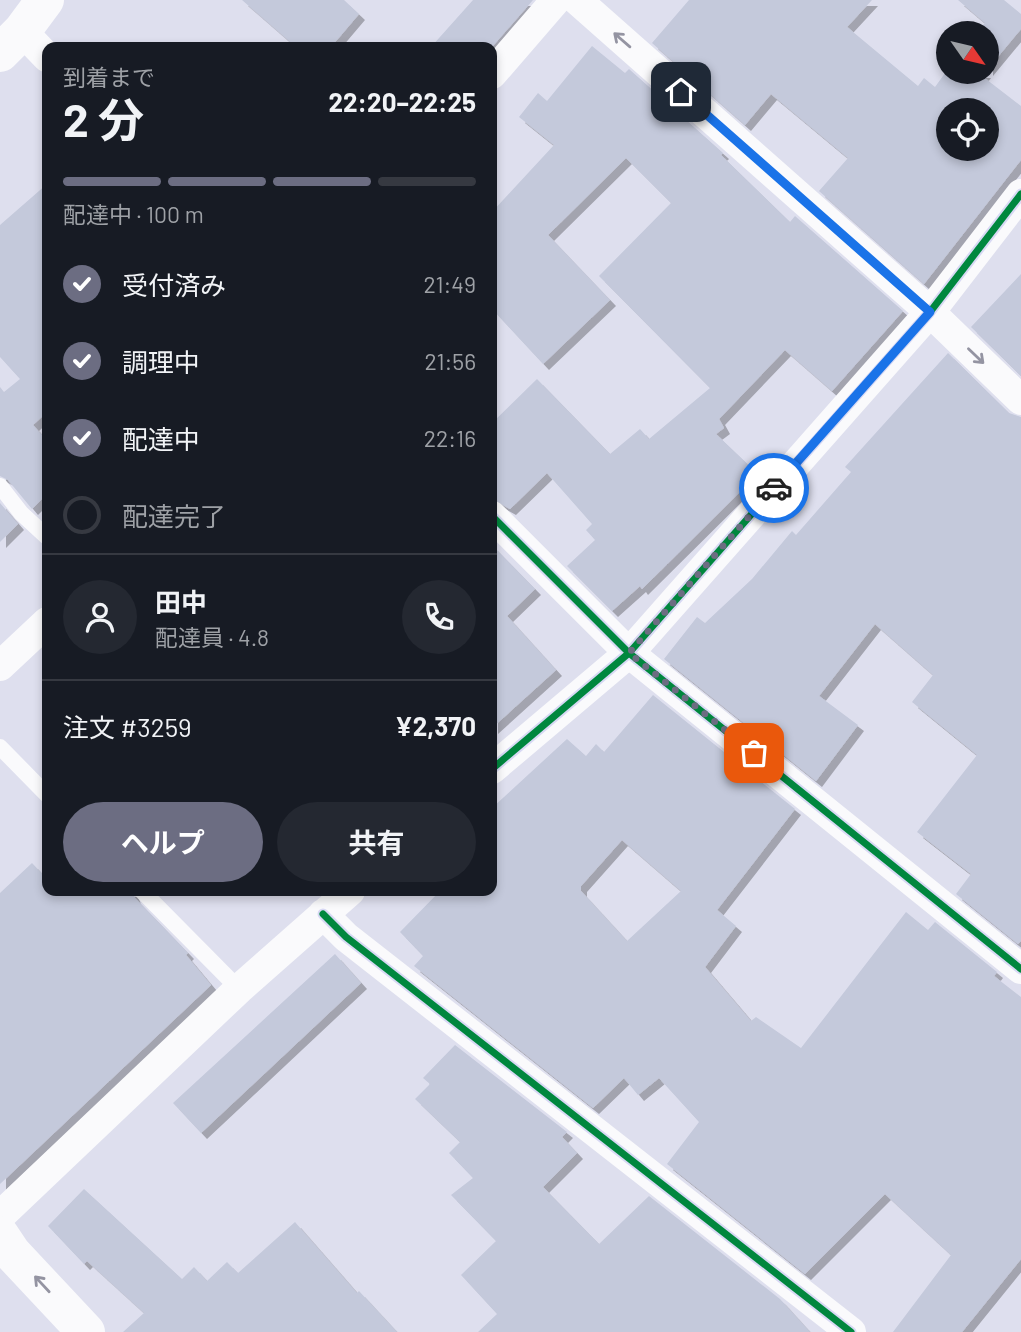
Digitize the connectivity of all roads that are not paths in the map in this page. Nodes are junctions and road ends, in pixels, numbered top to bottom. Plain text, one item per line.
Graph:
1 (45, 0) edge
2 (556, 0) edge
3 (577, 0) edge
4 (23, 47) edge
5 (497, 68) edge
6 (1021, 194) edge
7 (930, 312) junction
8 (1021, 400) edge
9 (0, 486) edge
10 (497, 521) edge
11 (42, 532) edge
12 (42, 627) edge
13 (629, 653) junction
14 (0, 666) edge
15 (0, 747) edge
16 (497, 765) edge
17 (42, 790) edge
18 (147, 896) edge
19 (344, 896) edge
20 (323, 914) junction
21 (1021, 969) edge
22 (239, 989) junction
23 (0, 1216) edge
24 (4, 1250) edge
25 (86, 1332) edge
26 (851, 1332) edge

1 - 4 street
2 - 5 street
7 -> 3 street
6 - 7 street
7 -> 8 street
7 - 13 street
9 - 11 lane
10 - 13 street
12 - 14 street
13 - 16 street
13 - 21 street
15 - 17 lane
18 - 22 lane
19 - 20 street
20 - 22 street
20 - 26 street
22 - 23 street
25 -> 24 street

